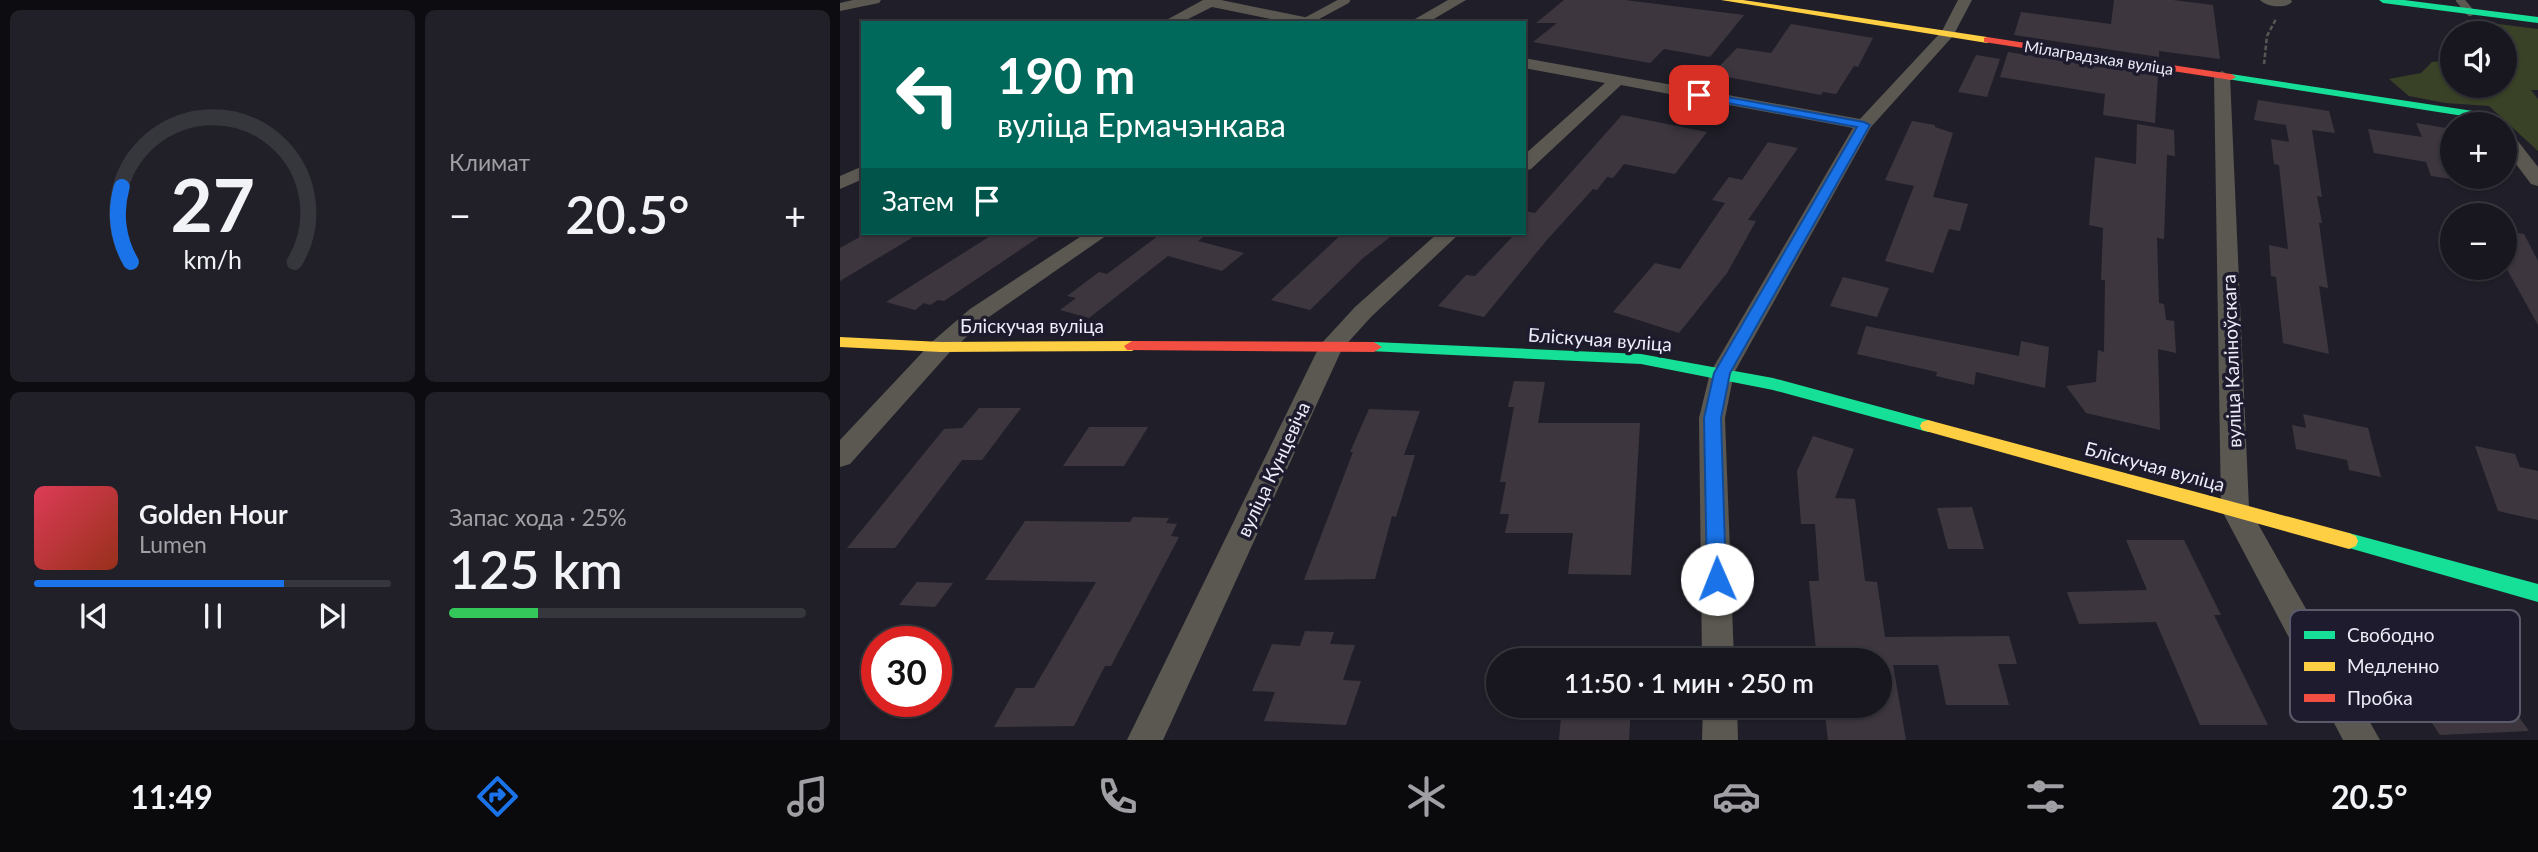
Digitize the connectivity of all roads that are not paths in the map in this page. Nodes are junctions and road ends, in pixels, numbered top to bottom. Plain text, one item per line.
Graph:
1 (874, 0) edge
2 (1346, 0) edge
3 (1459, 0) edge
4 (1725, 0) edge
5 (1965, 0) edge
6 (2267, 0) edge
7 (2383, 0) edge
8 (1212, 1) edge
9 (2285, 2) road end
10 (2465, 6) edge
11 (840, 7) edge
12 (2538, 20) edge
13 (1172, 21) edge
14 (1305, 21) edge
15 (1312, 21) edge
16 (1419, 21) edge
17 (1948, 33) junction
18 (1526, 63) edge
19 (2222, 76) junction
20 (1617, 80) junction
21 (2460, 112) edge
22 (1864, 125) junction
23 (2517, 152) edge
24 (1526, 163) edge
25 (861, 173) edge
26 (2538, 180) edge
27 (840, 183) edge
28 (1097, 235) edge
29 (1448, 235) edge
30 (840, 342) edge
31 (1332, 345) junction
32 (941, 347) junction
33 (1722, 373) junction
34 (840, 457) edge
35 (2235, 509) junction
36 (2538, 593) edge
37 (2291, 610) edge
38 (1718, 648) edge
39 (1720, 718) edge
40 (2352, 722) edge
41 (1145, 740) edge
42 (1720, 740) edge
43 (2362, 740) edge

1 - 11 street
2 - 15 lane
3 - 16 street
4 - 17 street, Мілаградзкая вуліца
5 - 17 street
6 - 9 street
7 - 10 street
8 - 13 street
8 - 14 street
10 - 12 street
17 - 19 street, Мілаградзкая вуліца
17 - 22 street
18 - 20 street
19 - 21 street, Мілаградзкая вуліца
19 - 35 street, вуліца Каліноўскага
20 - 22 street
20 - 24 street
22 - 33 street
23 - 26 street
25 - 27 street
28 - 32 street
29 - 31 street, вуліца Кунцевіча
30 - 32 street, Бліскучая вуліца
31 - 32 street, Бліскучая вуліца
31 - 33 street, Бліскучая вуліца
31 - 41 street, вуліца Кунцевіча
32 - 34 street
33 - 35 street, Бліскучая вуліца
33 - 38 street
35 - 36 street, Бліскучая вуліца
35 - 37 street, вуліца Каліноўскага
39 - 42 street
40 - 43 street, вуліца Каліноўскага

